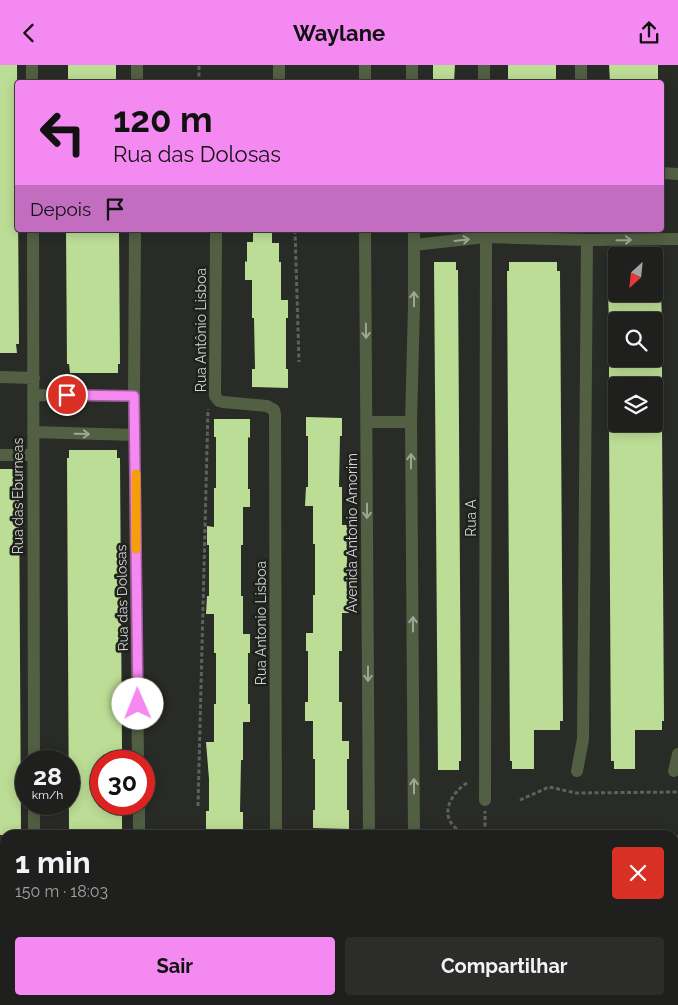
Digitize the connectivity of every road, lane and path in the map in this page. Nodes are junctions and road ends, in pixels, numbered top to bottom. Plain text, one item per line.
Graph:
1 (32, 65) edge
2 (137, 65) edge
3 (199, 65) edge
4 (279, 65) edge
5 (365, 65) edge
6 (412, 65) edge
7 (484, 65) edge
8 (581, 65) edge
9 (32, 80) edge
10 (137, 80) edge
11 (199, 80) edge
12 (279, 80) edge
13 (365, 80) edge
14 (412, 80) edge
15 (484, 80) edge
16 (582, 80) edge
17 (664, 173) edge
18 (678, 174) edge
19 (33, 232) edge
20 (135, 232) edge
21 (216, 232) edge
22 (295, 232) edge
23 (365, 232) edge
24 (414, 232) edge
25 (486, 237) junction
26 (678, 239) edge
27 (587, 241) junction
28 (414, 245) junction
29 (299, 362) dead end
30 (0, 377) edge
31 (34, 377) junction
32 (33, 395) junction
33 (134, 396) junction
34 (215, 396) junction
35 (274, 410) joint
36 (367, 422) junction
37 (411, 422) junction
38 (33, 433) junction
39 (135, 435) junction
40 (0, 455) edge
41 (33, 455) junction
42 (34, 750) edge
43 (138, 750) edge
44 (678, 754) edge
45 (577, 771) dead end
46 (674, 771) dead end
47 (467, 783) dead end
48 (678, 792) edge
49 (520, 799) dead end
50 (485, 800) joint
51 (198, 805) dead end
52 (34, 815) edge
53 (138, 815) edge
54 (34, 830) edge
55 (139, 830) edge
56 (276, 830) edge
57 (369, 830) edge
58 (414, 830) edge
59 (460, 830) edge
60 (485, 830) edge

1 - 9 street
2 - 10 street
3 - 11 path
4 - 12 street
5 - 13 street
6 - 14 street
7 - 15 street
8 - 16 street
17 - 18 street
19 - 31 street, Rua das Eburneas
20 - 33 street, Rua das Dolosas
21 - 34 street, Rua Antônio Lisboa
22 - 29 path
23 -> 36 street, Avenida Antonio Amorim
24 - 28 street
25 - 27 street
28 -> 25 street
25 - 50 street, Rua A
27 -> 26 street
27 - 45 street
37 -> 28 street
30 - 31 street
31 - 32 street, Rua das Eburneas
32 - 33 street
32 - 38 street, Rua das Eburneas
33 - 39 street, Rua das Dolosas
34 - 35 street, Rua Antônio Lisboa
34 - 51 path
35 - 56 street, Rua Antonio Lisboa
36 - 37 street
36 -> 57 street, Avenida Antonio Amorim
58 -> 37 street
38 -> 39 street
38 - 41 street, Rua das Eburneas
39 - 43 street, Rua das Dolosas
40 - 41 street
41 - 42 street, Rua das Eburneas
44 - 46 street
47 - 59 path
48 - 49 path
50 - 60 path
52 - 54 street
53 - 55 street

